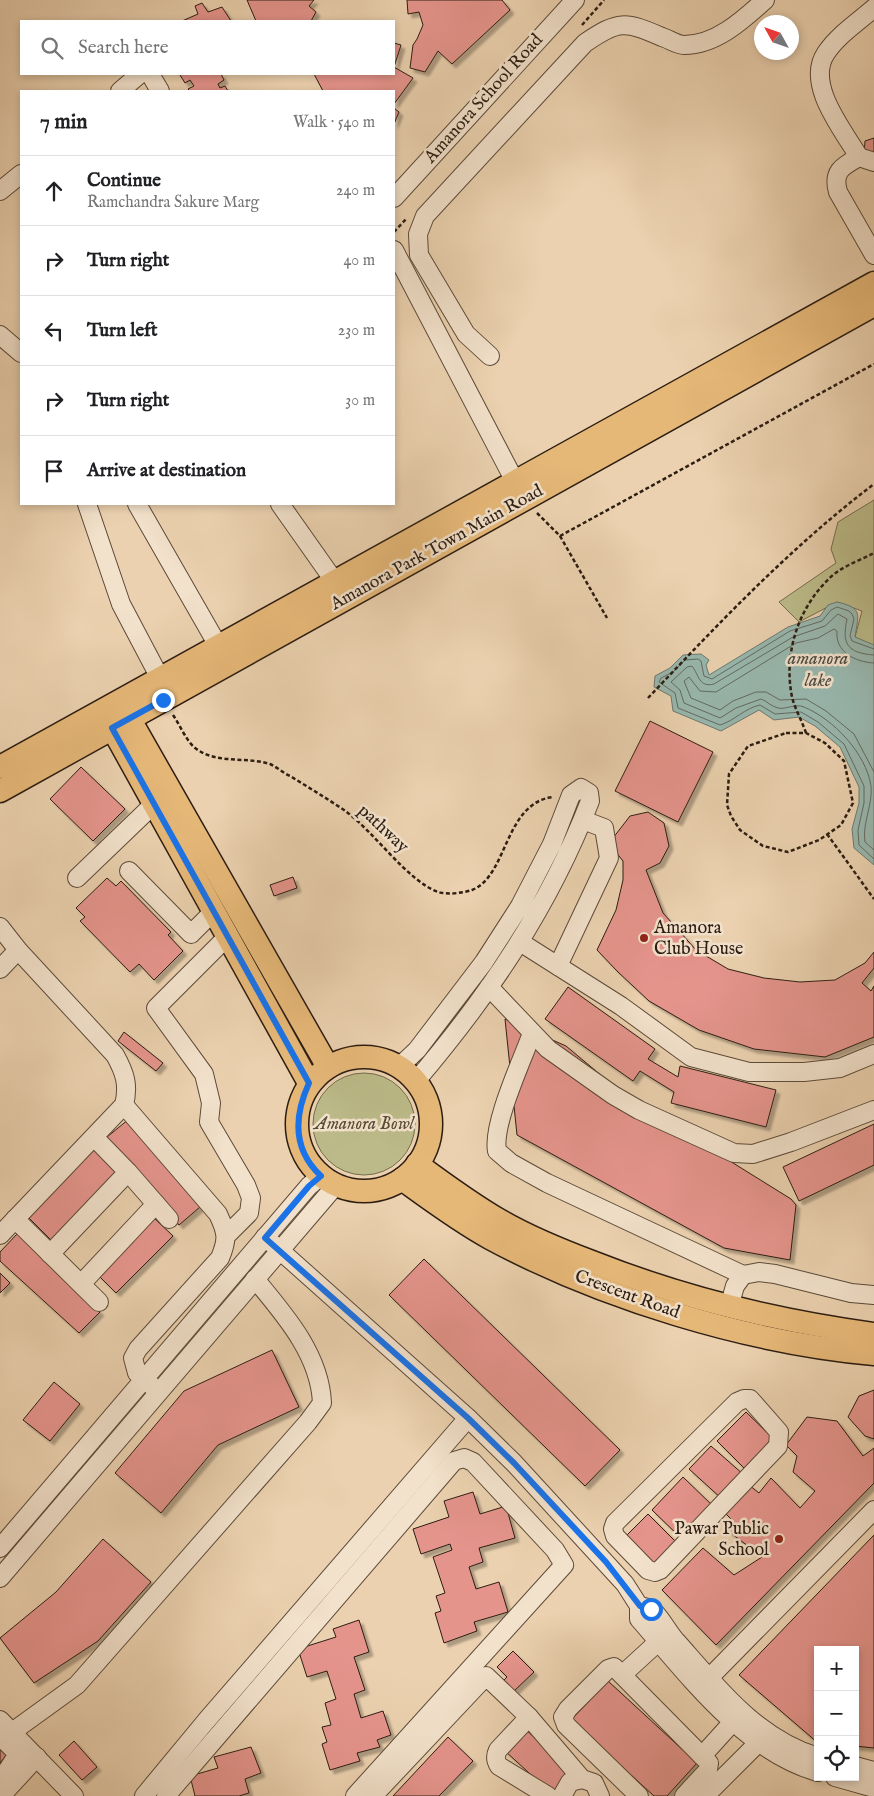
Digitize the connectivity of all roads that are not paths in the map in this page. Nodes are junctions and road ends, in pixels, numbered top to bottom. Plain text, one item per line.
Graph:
1 (575, 0) edge
2 (766, 0) edge
3 (874, 8) edge
4 (139, 75) edge
5 (151, 75) edge
6 (121, 90) edge
7 (159, 90) edge
8 (867, 159) edge
9 (20, 175) edge
10 (0, 191) edge
11 (395, 197) edge
12 (395, 252) edge
13 (874, 255) edge
14 (874, 282) edge
15 (874, 305) edge
16 (0, 335) edge
17 (20, 352) edge
18 (490, 356) dead end
19 (520, 490) junction
20 (86, 505) edge
21 (138, 505) edge
22 (281, 505) edge
23 (335, 582) junction
24 (224, 655) junction
25 (162, 689) junction
26 (121, 723) junction
27 (0, 767) edge
28 (0, 791) edge
29 (154, 804) junction
30 (583, 820) junction
31 (129, 871) dead end
32 (77, 878) dead end
33 (213, 912) junction
34 (0, 927) edge
35 (227, 937) junction
36 (520, 942) junction
37 (18, 950) junction
38 (558, 966) junction
39 (0, 969) edge
40 (489, 987) junction
41 (532, 1033) junction
42 (874, 1054) edge
43 (328, 1067) junction
44 (399, 1067) junction
45 (416, 1081) junction
46 (309, 1083) junction
47 (124, 1104) junction
48 (874, 1110) edge
49 (94, 1137) junction
50 (128, 1172) junction
51 (410, 1172) junction
52 (329, 1180) junction
53 (156, 1204) junction
54 (15, 1218) junction
55 (169, 1219) dead end
56 (0, 1235) edge
57 (226, 1236) junction
58 (265, 1238) junction
59 (280, 1251) junction
60 (50, 1254) junction
61 (744, 1275) junction
62 (255, 1279) junction
63 (81, 1284) junction
64 (190, 1293) junction
65 (874, 1295) edge
66 (100, 1302) dead end
67 (205, 1307) junction
68 (729, 1307) junction
69 (219, 1321) junction
70 (874, 1334) edge
71 (874, 1354) edge
72 (144, 1379) junction
73 (159, 1391) junction
74 (468, 1418) junction
75 (874, 1510) edge
76 (0, 1548) edge
77 (629, 1550) junction
78 (611, 1567) junction
79 (0, 1578) edge
80 (640, 1606) junction
81 (658, 1642) junction
82 (622, 1675) junction
83 (709, 1678) junction
84 (529, 1716) junction
85 (737, 1717) junction
86 (4, 1729) edge
87 (758, 1743) junction
88 (702, 1756) junction
89 (814, 1756) edge
90 (37, 1757) junction
91 (859, 1767) edge
92 (814, 1771) edge
93 (874, 1771) edge
94 (582, 1779) junction
95 (849, 1781) edge
96 (0, 1782) edge
97 (874, 1788) edge
98 (601, 1795) edge
99 (1, 1796) edge
100 (74, 1796) edge
101 (144, 1796) edge
102 (166, 1796) edge
103 (355, 1796) edge
104 (373, 1796) edge
105 (548, 1796) edge
106 (562, 1796) edge
107 (639, 1796) edge
108 (684, 1796) edge
109 (705, 1796) edge

1 - 11 street, Amanora School Road
2 - 18 street
3 - 8 street
4 - 6 street
5 - 7 street
8 - 13 street
9 - 10 street
12 - 19 street
14 - 19 main road, Amanora Park Town Main Road
15 - 19 main road, Amanora Park Town Main Road
16 - 17 street
19 - 23 main road, Amanora Park Town Main Road
19 - 24 main road, Amanora Park Town Main Road
20 - 25 street
21 - 24 street
22 - 23 street
23 - 24 main road, Amanora Park Town Main Road
24 - 25 main road, Amanora Park Town Main Road
25 - 26 main road, Amanora Park Town Main Road
25 - 27 main road, Amanora Park Town Main Road
26 - 28 main road, Amanora Park Town Main Road
26 - 29 main road
26 - 43 main road
29 - 32 street
29 - 33 main road
30 - 36 street
30 - 38 street
30 - 44 street
31 - 33 street
33 - 35 main road
34 - 37 street
35 - 46 main road
35 - 57 street
36 - 38 street
36 - 40 street
37 - 39 street
37 - 47 street
38 - 42 street
40 - 41 street
40 - 45 street
41 - 48 street
41 - 61 street
43 - 44 main road
43 - 46 main road
44 - 45 main road
45 - 51 main road
46 - 52 main road
47 - 49 street
47 - 57 street
49 - 50 street
49 - 54 street
50 - 53 street
50 - 60 street
51 - 52 main road
51 - 68 main road, Crescent Road
51 - 71 main road, Crescent Road
52 - 58 street
52 - 59 street
53 - 55 street
53 - 63 street
54 - 56 street
54 - 60 street
57 - 64 street
58 - 59 street
58 - 67 street
59 - 62 street
59 - 74 street
60 - 63 street
61 - 65 street
61 - 68 street
62 - 69 street
62 - 86 street
63 - 66 street
64 - 67 street
64 - 72 street
67 - 69 street
67 - 72 street
68 - 70 main road, Crescent Road
69 - 73 street
72 - 73 street
72 - 76 street
73 - 79 street
74 - 78 street
74 - 101 street
75 - 83 street
77 - 77 street
77 - 78 street
78 - 80 street
80 - 81 street
80 - 83 street
81 - 82 street
81 - 85 street
82 - 88 street
82 - 107 street
83 - 85 street
84 - 94 street
84 - 104 street
84 - 105 street
85 - 87 street
85 - 88 street
85 - 89 street
86 - 90 street
86 - 96 street
87 - 92 street
87 - 109 street
88 - 108 street
90 - 99 street
90 - 100 street
91 - 93 street
94 - 98 street
94 - 106 street
95 - 97 street
102 - 103 street

